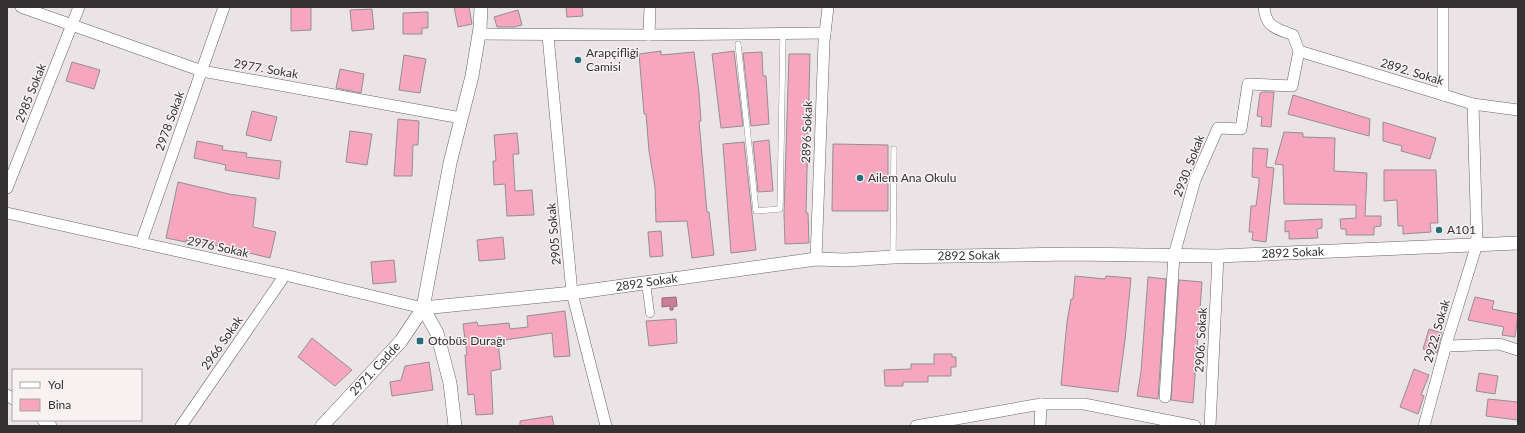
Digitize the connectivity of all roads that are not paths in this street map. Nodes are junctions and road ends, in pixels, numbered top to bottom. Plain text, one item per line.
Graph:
1 (21, 7) edge
2 (79, 7) edge
3 (224, 7) edge
4 (481, 7) edge
5 (650, 7) edge
6 (828, 7) edge
7 (1264, 7) edge
8 (1443, 7) edge
9 (73, 24) junction
10 (783, 33) junction
11 (825, 33) junction
12 (479, 34) junction
13 (649, 35) junction
14 (548, 36) junction
15 (738, 44) dead end
16 (1299, 51) junction
17 (202, 70) junction
18 (1443, 95) junction
19 (1473, 104) junction
20 (1518, 110) edge
21 (461, 118) junction
22 (894, 149) dead end
23 (7, 188) edge
24 (7, 213) edge
25 (140, 243) junction
26 (1518, 243) edge
27 (1477, 244) junction
28 (1174, 255) junction
29 (1218, 256) junction
30 (893, 257) junction
31 (816, 259) junction
32 (285, 275) junction
33 (646, 283) junction
34 (572, 293) junction
35 (423, 308) junction
36 (650, 313) dead end
37 (1447, 341) junction
38 (1518, 350) edge
39 (1165, 397) dead end
40 (1041, 404) junction
41 (181, 426) edge
42 (322, 426) edge
43 (455, 426) edge
44 (606, 426) edge
45 (916, 426) edge
46 (1040, 426) edge
47 (1195, 426) edge
48 (1210, 426) edge
49 (1424, 426) edge

1 - 9 street, 2977. Sokak
2 - 9 street, 2985 Sokak
3 - 17 street, 2978 Sokak
4 - 12 street
5 - 13 street
6 - 11 street, 2896 Sokak
7 - 16 street
8 - 18 street
9 - 17 street, 2977. Sokak
9 - 23 street, 2985 Sokak
10 - 11 street
10 - 13 street
10 - 15 lane
11 - 31 street, 2896 Sokak
12 - 14 street
12 - 21 street
13 - 14 street
14 - 34 street, 2905 Sokak
16 - 18 street, 2892. Sokak
16 - 28 street, 2930. Sokak
17 - 21 street, 2977. Sokak
17 - 25 street, 2978 Sokak
18 - 19 street, 2892. Sokak
19 - 20 street, 2892. Sokak
19 - 27 street, 2922. Sokak
21 - 35 street
22 - 30 lane
24 - 25 street, 2976 Sokak
25 - 32 street, 2976 Sokak
26 - 27 street, 2892 Sokak
27 - 29 street, 2892 Sokak
27 - 37 street, 2922. Sokak
28 - 29 street, 2892 Sokak
28 - 30 street, 2892 Sokak
28 - 39 street
29 - 48 street, 2906. Sokak
30 - 31 street, 2892 Sokak
31 - 33 street, 2892 Sokak
32 - 35 street, 2976 Sokak
32 - 41 street, 2966 Sokak
33 - 34 street, 2892 Sokak
33 - 36 street
34 - 35 street, 2892 Sokak
34 - 44 street, 2905 Sokak
35 - 42 street, 2971. Cadde
35 - 43 street
37 - 38 street
37 - 49 street, 2922. Sokak
40 - 45 street
40 - 46 street
40 - 47 street

